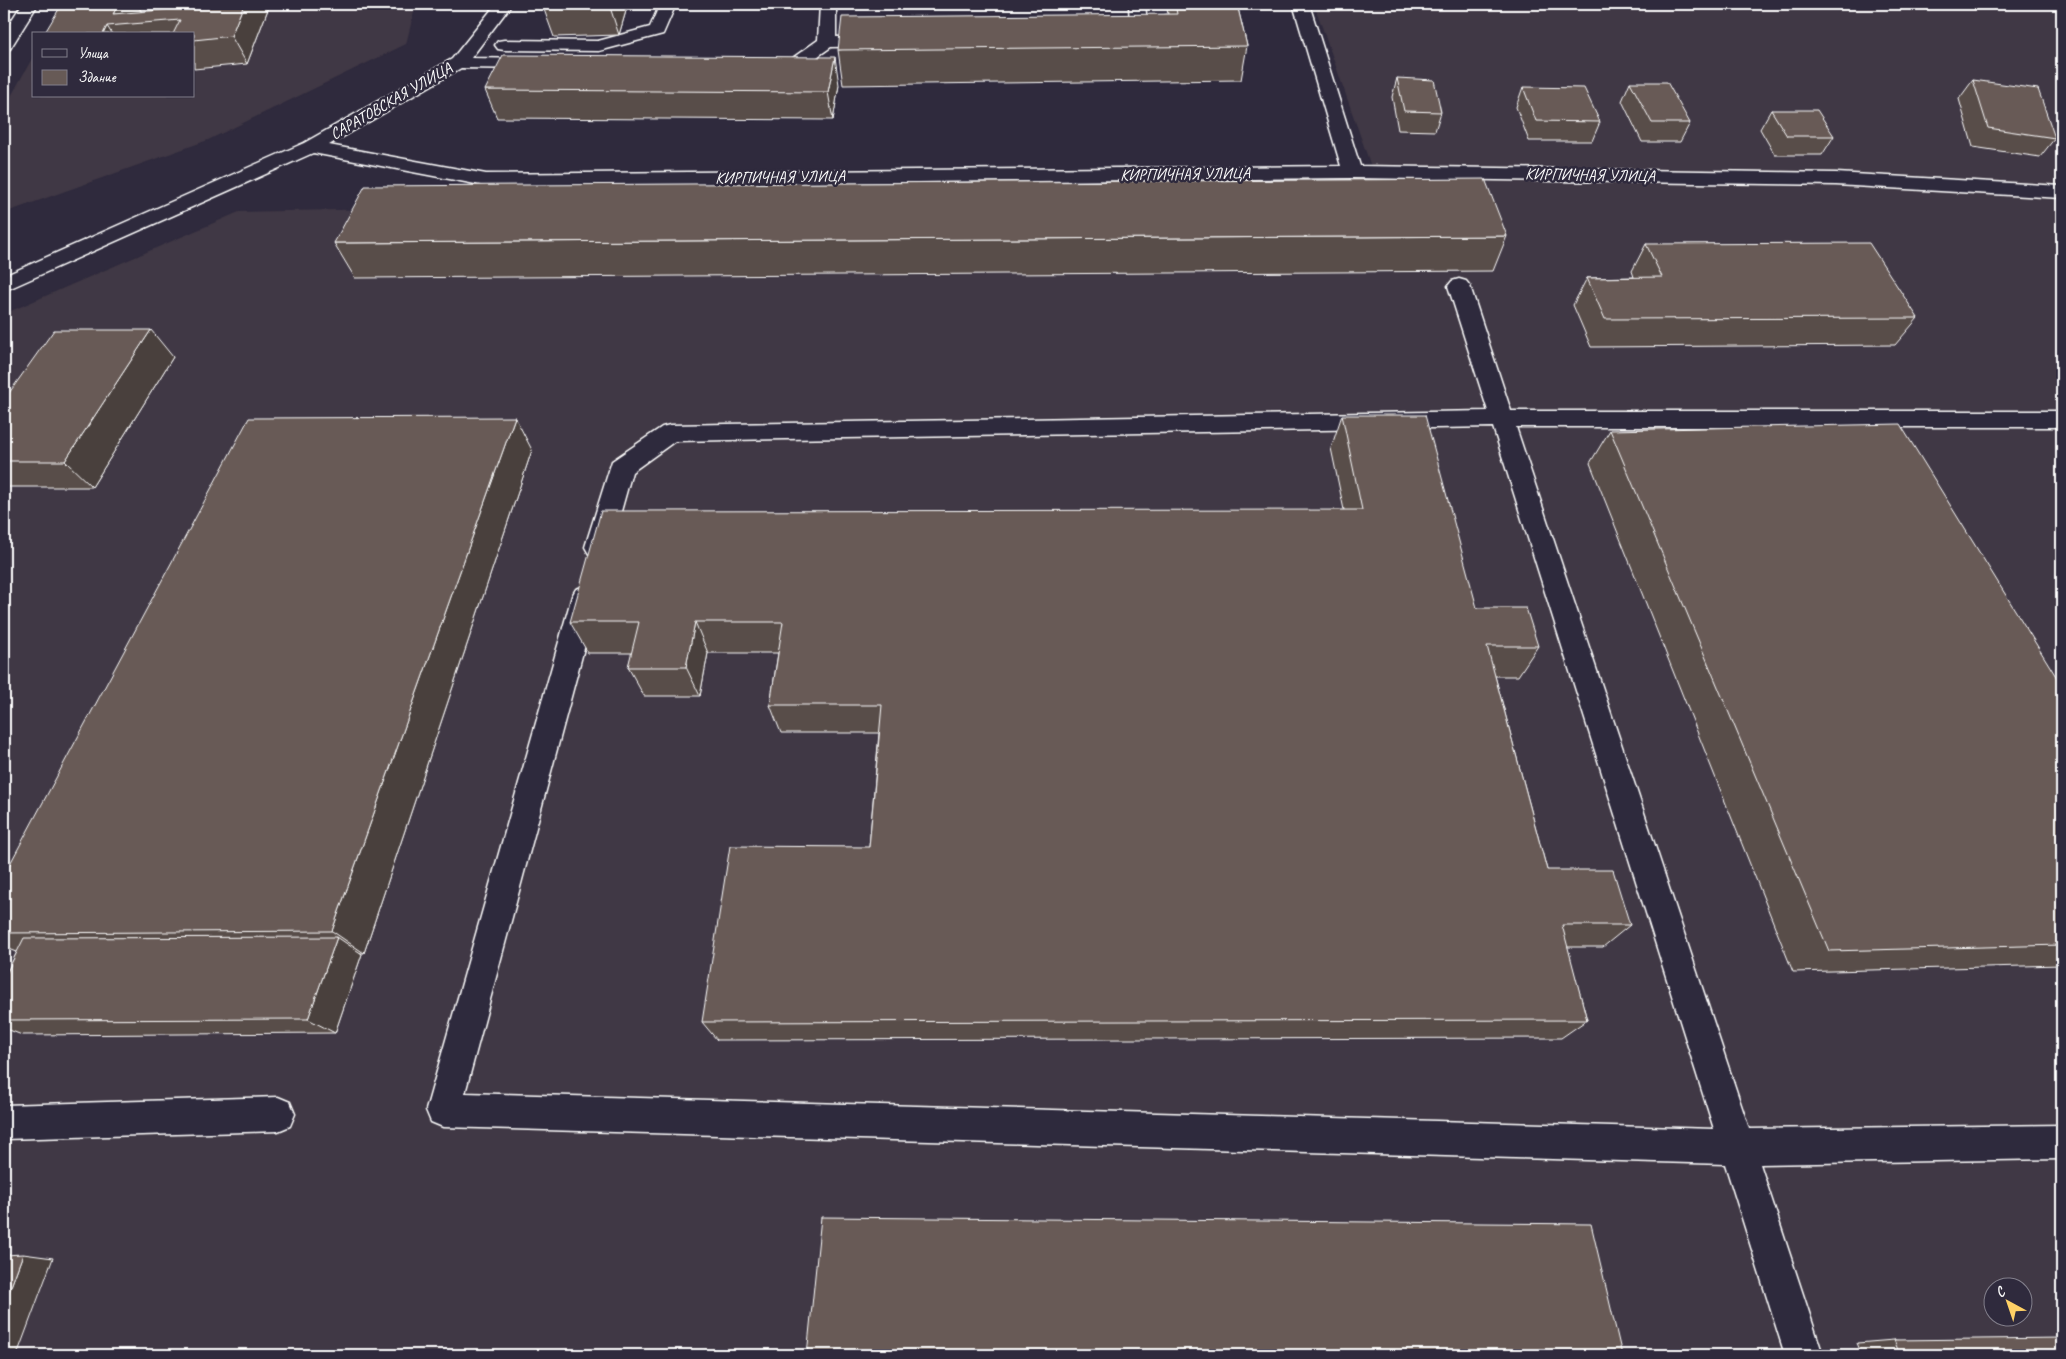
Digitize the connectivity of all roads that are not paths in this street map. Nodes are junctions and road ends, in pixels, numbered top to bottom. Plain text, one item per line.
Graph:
1 (30, 4) edge
2 (504, 4) edge
3 (668, 4) edge
4 (828, 4) edge
5 (1137, 4) edge
6 (1301, 4) edge
7 (1104, 39) edge
8 (896, 41) edge
9 (827, 42) junction
10 (4, 45) edge
11 (473, 45) junction
12 (458, 63) junction
13 (556, 64) edge
14 (752, 67) edge
15 (310, 147) junction
16 (1352, 172) junction
17 (2062, 192) edge
18 (4, 284) edge
19 (1459, 286) dead end
20 (1501, 419) junction
21 (2062, 419) edge
22 (278, 1114) dead end
23 (4, 1122) edge
24 (2062, 1142) edge
25 (1737, 1147) junction
26 (1804, 1355) edge

1 - 10 street
2 - 11 street, САРАТОВСКАЯ УЛИЦА
3 - 11 street
4 - 9 street
5 - 7 street
6 - 16 street
8 - 9 street
9 - 14 street
11 - 12 street, САРАТОВСКАЯ УЛИЦА
12 - 13 street
12 - 15 street, САРАТОВСКАЯ УЛИЦА
15 - 16 street, КИРПИЧНАЯ УЛИЦА
15 - 18 street, САРАТОВСКАЯ УЛИЦА
16 - 17 street, КИРПИЧНАЯ УЛИЦА
19 - 20 street
20 - 21 street
20 - 25 street
20 - 25 street
22 - 23 street
24 - 25 street
25 - 26 street

